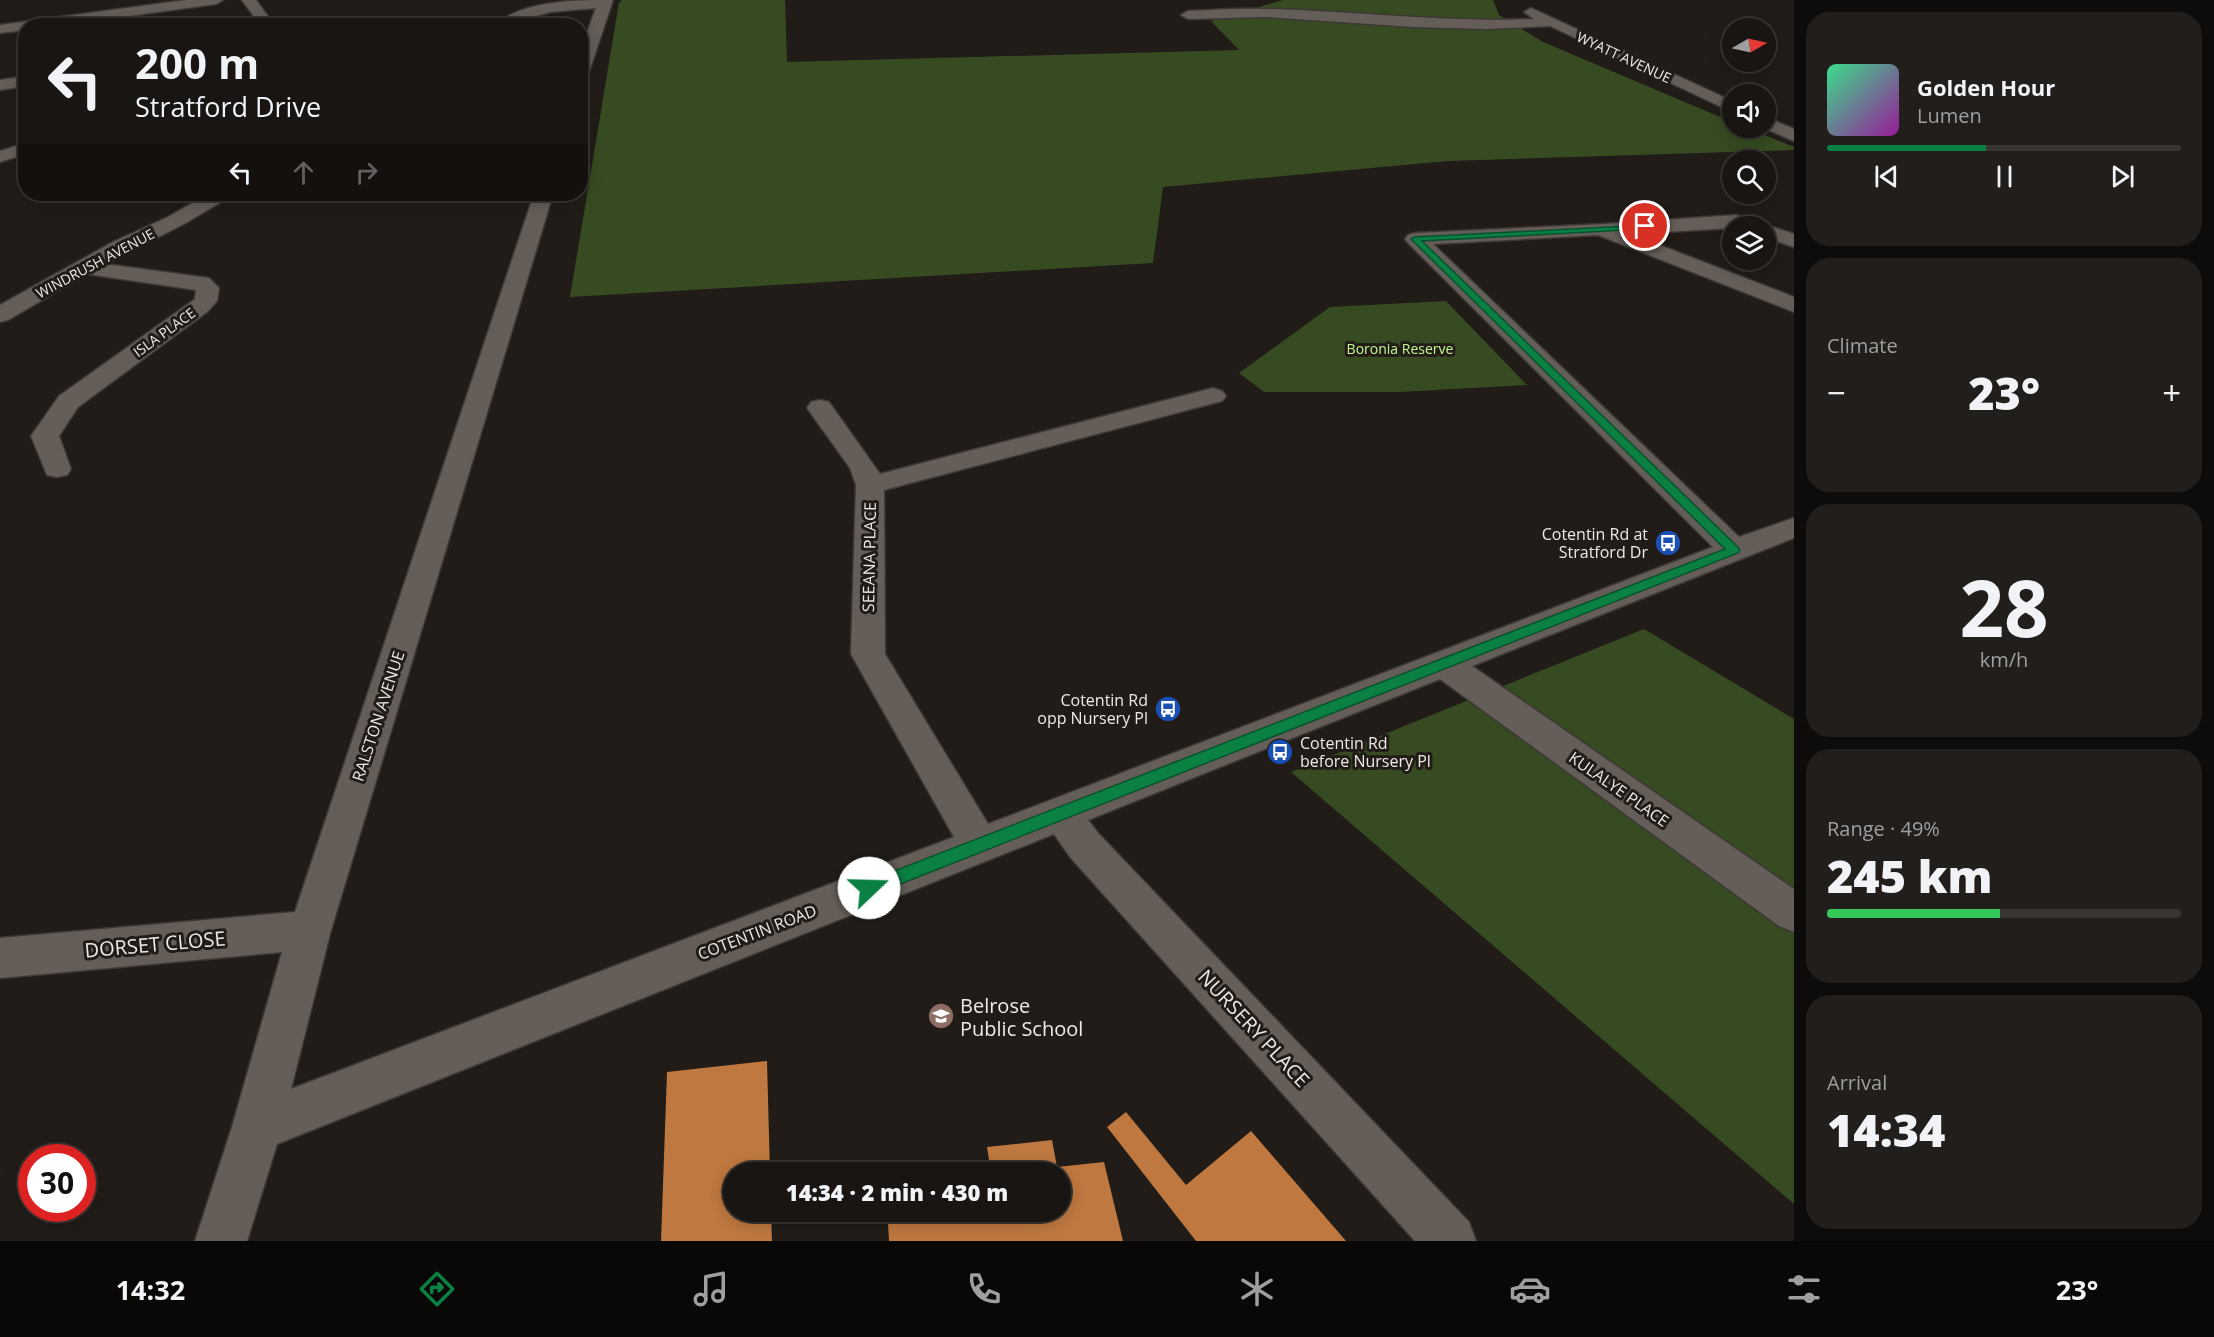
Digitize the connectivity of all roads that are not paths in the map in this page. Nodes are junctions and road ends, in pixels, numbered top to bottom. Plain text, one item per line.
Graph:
1 (216, 0) edge
2 (249, 0) edge
3 (605, 2) edge
4 (1517, 5) dead end
5 (1188, 15) dead end
6 (82, 18) edge
7 (262, 18) edge
8 (516, 18) edge
9 (1551, 22) junction
10 (18, 27) edge
11 (0, 29) edge
12 (588, 52) edge
13 (18, 82) edge
14 (0, 85) edge
15 (1722, 102) edge
16 (1776, 127) edge
17 (1794, 136) edge
18 (18, 151) edge
19 (0, 157) edge
20 (209, 201) edge
21 (541, 201) edge
22 (1722, 222) edge
23 (1600, 229) junction
24 (1776, 235) edge
25 (1794, 241) edge
26 (82, 267) junction
27 (1794, 305) edge
28 (0, 315) edge
29 (1213, 396) dead end
30 (820, 408) dead end
31 (57, 469) dead end
32 (870, 485) junction
33 (1794, 527) edge
34 (1734, 550) junction
35 (1444, 664) junction
36 (1061, 813) junction
37 (980, 845) junction
38 (1794, 914) edge
39 (310, 930) junction
40 (0, 958) edge
41 (257, 1127) junction
42 (221, 1241) edge
43 (1450, 1241) edge

1 - 6 street
2 - 7 street
3 - 8 street
3 - 12 street
4 - 9 street, WYATT AVENUE
5 - 9 street
9 - 15 street, WYATT AVENUE
10 - 11 street
13 - 14 street
16 - 17 street
18 - 19 street
20 - 26 street, WINDRUSH AVENUE
21 - 39 street, RALSTON AVENUE
22 - 23 street
23 - 27 street
23 - 34 street
24 - 25 street
26 - 28 street, WINDRUSH AVENUE
26 - 31 street, ISLA PLACE
29 - 32 street, SEEANA PLACE
30 - 32 street
32 - 37 street, SEEANA PLACE
33 - 34 street, COTENTIN ROAD
34 - 35 street, COTENTIN ROAD
35 - 36 street, COTENTIN ROAD
35 - 38 street, KULALYE PLACE
36 - 37 street, COTENTIN ROAD
36 - 43 street, NURSERY PLACE
37 - 41 street, COTENTIN ROAD
39 - 40 street, DORSET CLOSE
39 - 41 street, RALSTON AVENUE
41 - 42 street, RALSTON AVENUE

